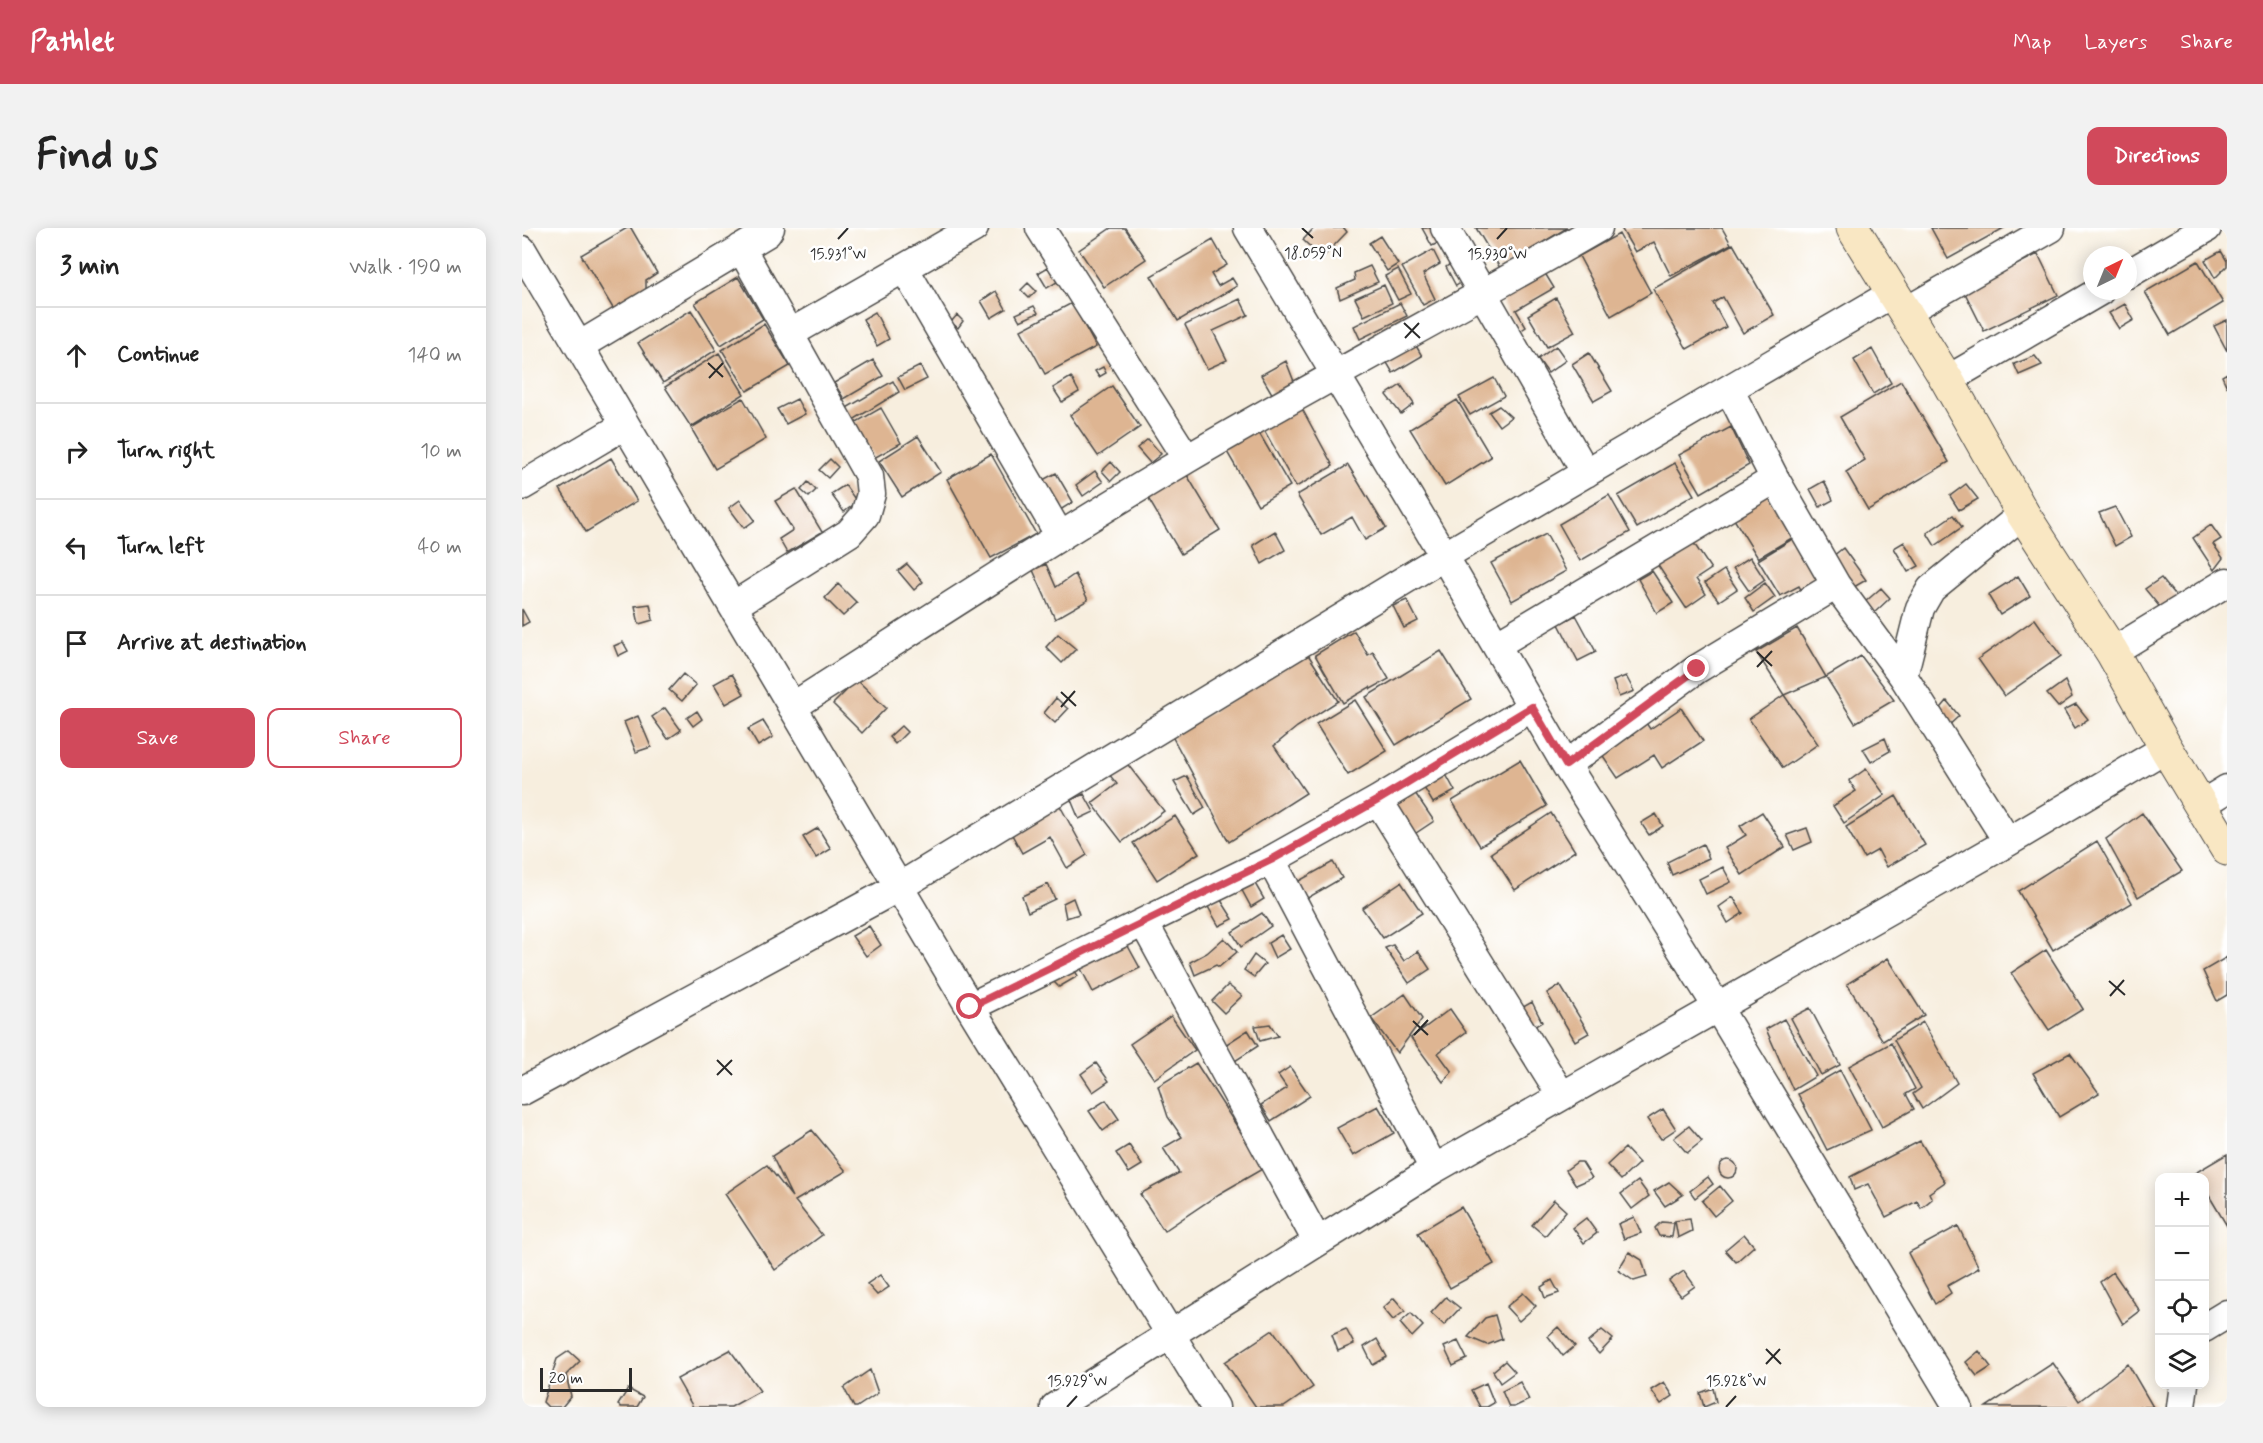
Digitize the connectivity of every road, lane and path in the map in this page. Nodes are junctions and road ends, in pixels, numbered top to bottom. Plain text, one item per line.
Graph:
1 (770, 228) edge
2 (974, 228) edge
3 (1040, 228) edge
4 (1248, 228) edge
5 (1445, 228) edge
6 (1598, 228) edge
7 (1853, 228) edge
8 (2051, 228) edge
9 (2207, 228) edge
10 (741, 248) junction
11 (522, 250) edge
12 (904, 268) junction
13 (2137, 269) edge
14 (1483, 295) junction
15 (2085, 300) edge
16 (1899, 303) junction
17 (789, 334) junction
18 (579, 346) junction
19 (1336, 375) junction
20 (1947, 380) junction
21 (1729, 389) junction
22 (626, 425) junction
23 (1187, 459) junction
24 (1586, 472) junction
25 (1775, 479) junction
26 (522, 486) edge
27 (2023, 514) junction
28 (1060, 537) junction
29 (1444, 556) junction
30 (2227, 582) edge
31 (1836, 585) junction
32 (733, 606) junction
33 (1496, 645) junction
34 (2112, 651) junction
35 (1903, 676) junction
36 (792, 707) junction
37 (1532, 707) junction
38 (2166, 748) junction
39 (1566, 765) junction
40 (2214, 797) edge
41 (1378, 800) junction
42 (2008, 842) junction
43 (2227, 849) edge
44 (1271, 860) junction
45 (899, 886) junction
46 (1144, 923) junction
47 (970, 1007) junction
48 (1718, 1008) junction
49 (522, 1091) edge
50 (1562, 1096) junction
51 (1434, 1169) junction
52 (1317, 1241) junction
53 (2227, 1314) edge
54 (2209, 1325) edge
55 (1171, 1333) junction
56 (2183, 1389) edge
57 (1055, 1407) edge
58 (1215, 1407) edge
59 (1958, 1407) edge
60 (2181, 1407) edge

1 - 10 street
2 - 12 street
3 - 23 street
4 - 19 street
5 - 14 street
6 - 14 street
7 - 16 street
8 - 16 street
9 - 13 street
10 - 17 street
10 - 18 street
11 - 18 street
12 - 17 street
12 - 28 street
14 - 19 street
14 - 24 street
15 - 20 street
16 - 20 street
16 - 21 street
17 - 32 street
18 - 22 street
19 - 23 street
19 - 29 street
20 - 27 street
21 - 24 street
21 - 25 street
22 - 26 street
22 - 32 street
23 - 28 street
24 - 29 street
25 - 31 street
25 - 33 street
27 - 34 street
27 - 35 street
28 - 36 street
29 - 33 street
29 - 45 street
30 - 34 street
31 - 35 street
31 - 39 street
32 - 36 street
33 - 37 street
34 - 38 street
35 - 42 street
36 - 45 street
37 - 39 street
37 - 41 street
38 - 40 street
38 - 42 street
39 - 48 street
40 - 43 street
41 - 44 street
41 - 50 street
42 - 48 street
44 - 46 street
44 - 51 street
45 - 47 street
45 - 49 street
46 - 47 street
46 - 52 street
47 - 55 street
48 - 50 street
48 - 59 street
50 - 51 street
51 - 52 street
52 - 55 street
53 - 54 street
55 - 57 street
55 - 58 street
56 - 60 street

